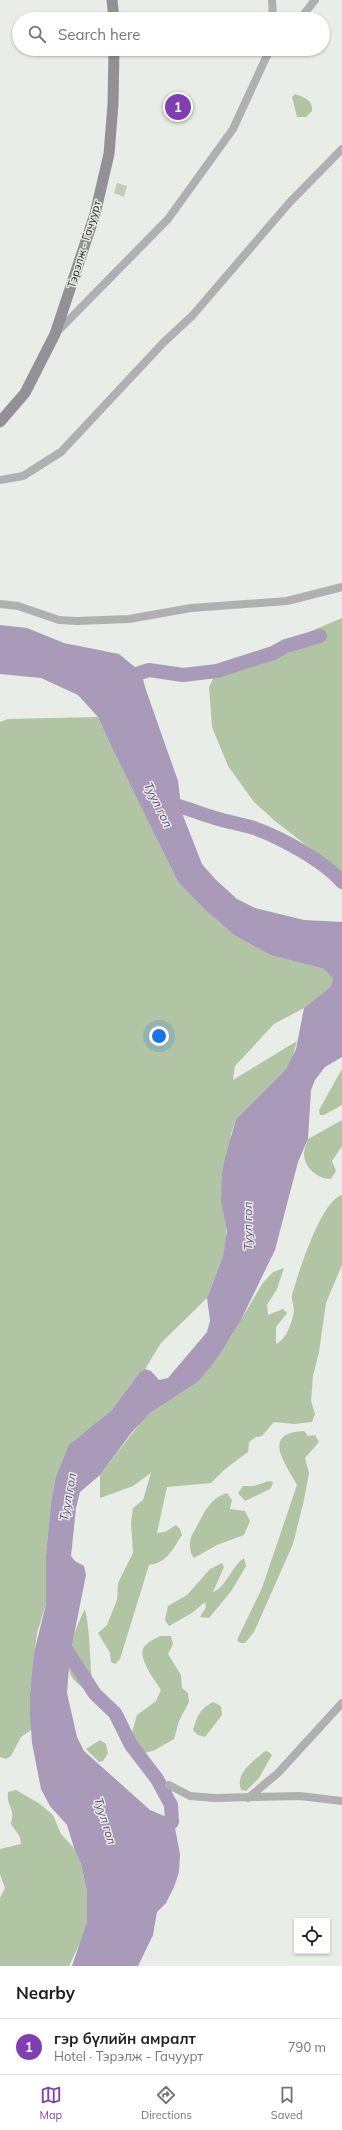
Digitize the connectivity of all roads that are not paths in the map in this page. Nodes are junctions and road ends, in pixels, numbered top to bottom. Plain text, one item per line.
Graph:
1 (112, 0) edge
2 (272, 0) edge
3 (315, 0) edge
4 (113, 12) edge
5 (273, 12) edge
6 (306, 12) edge
7 (114, 56) edge
8 (267, 56) edge
9 (342, 149) edge
10 (55, 334) junction
11 (0, 422) edge
12 (0, 480) edge
13 (342, 587) edge
14 (0, 604) edge
15 (342, 1703) edge
16 (168, 1785) dead end
17 (248, 1798) junction
18 (342, 1801) edge

1 - 4 main road
2 - 5 street
3 - 6 street
7 - 10 main road, Тэрэлж - Гачуурт
8 - 10 street
9 - 12 street
10 - 11 main road, Тэрэлж - Гачуурт
13 - 14 street
15 - 17 street
16 - 17 street
17 - 18 street

